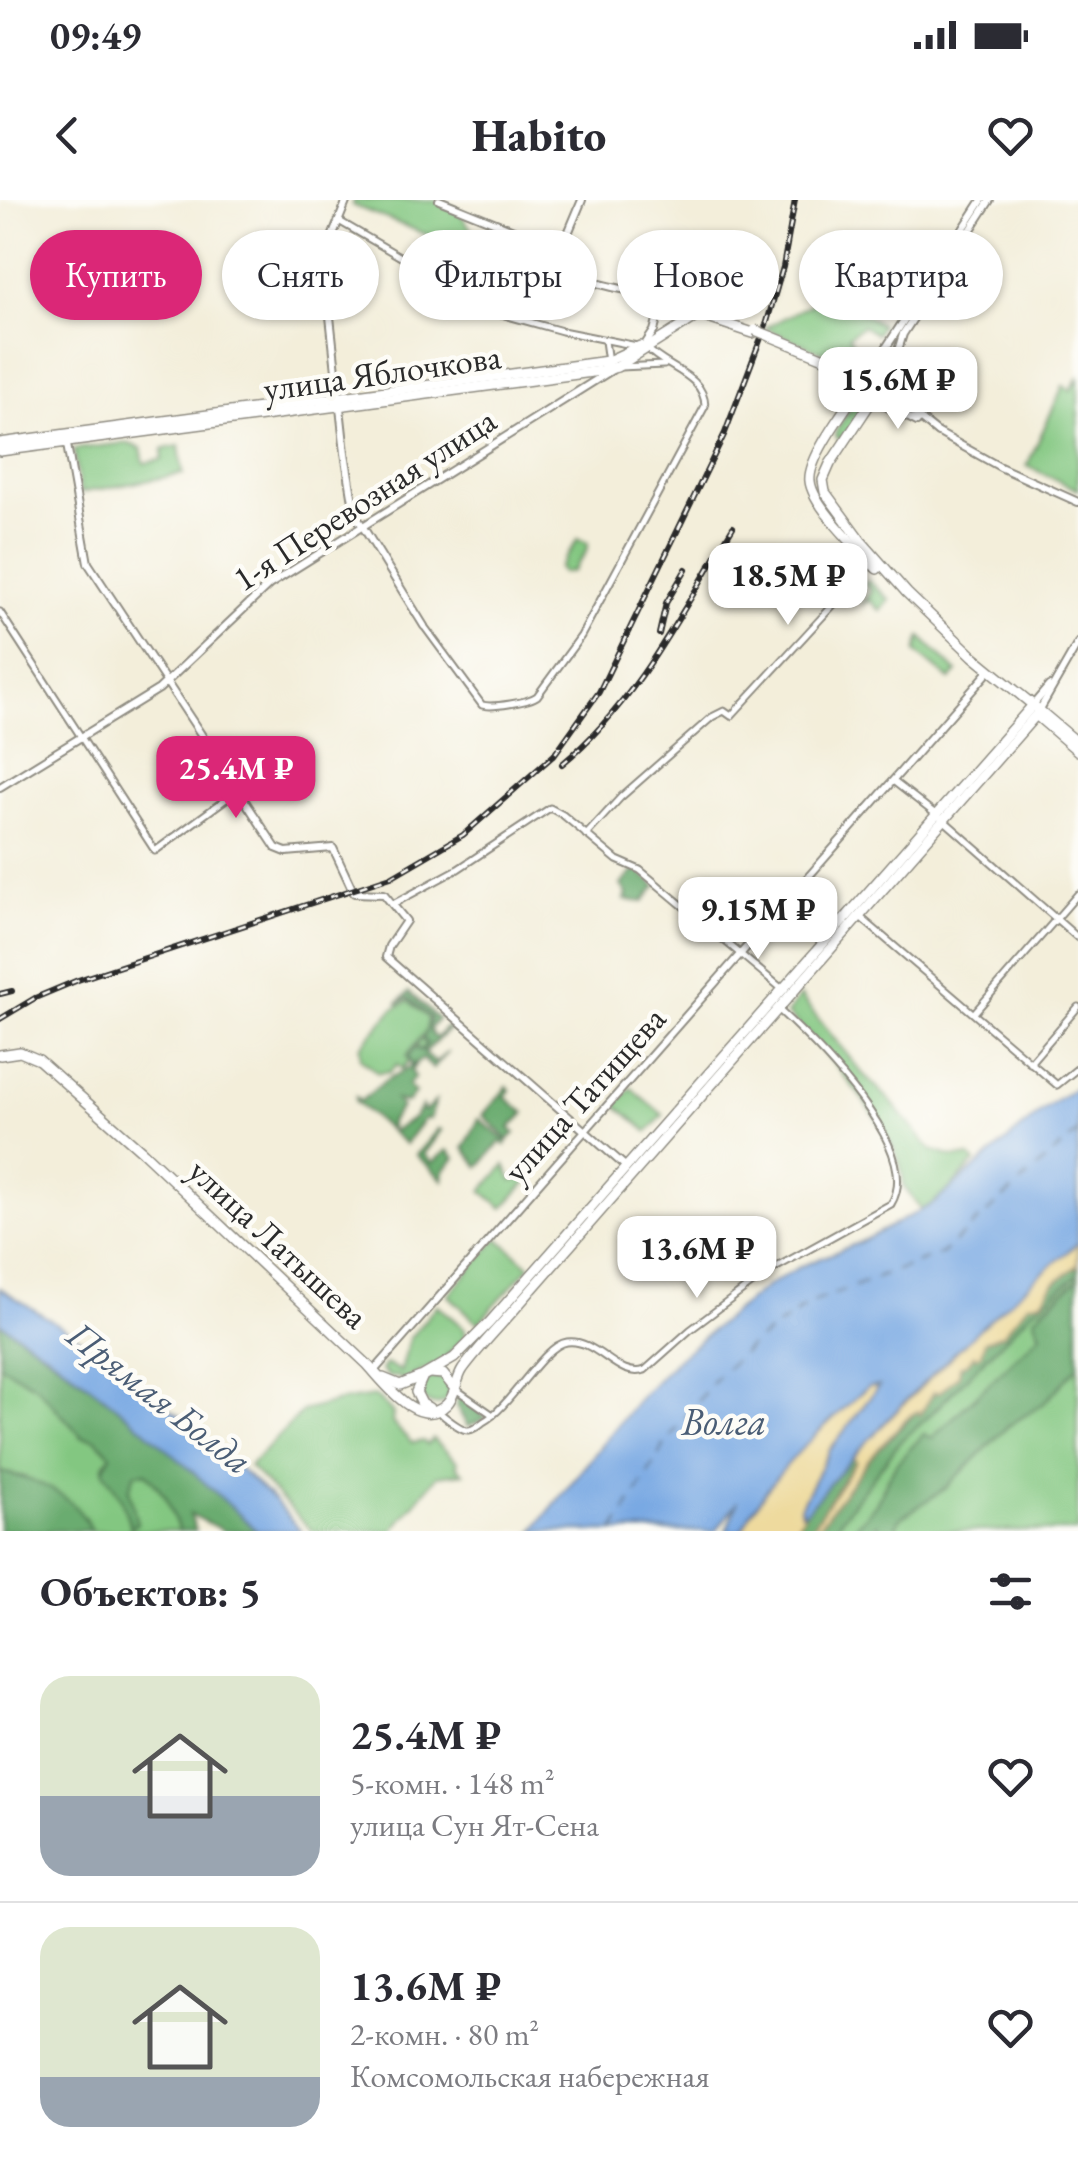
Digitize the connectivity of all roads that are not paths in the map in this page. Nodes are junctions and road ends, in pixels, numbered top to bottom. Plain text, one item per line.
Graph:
1 (348, 200) edge
2 (439, 200) edge
3 (582, 200) edge
4 (982, 200) edge
5 (990, 200) edge
6 (338, 221) junction
7 (514, 230) edge
8 (569, 230) edge
9 (657, 320) edge
10 (663, 320) edge
11 (663, 329) junction
12 (754, 332) junction
13 (770, 337) junction
14 (605, 341) junction
15 (644, 346) junction
16 (879, 358) junction
17 (666, 364) junction
18 (612, 366) junction
19 (893, 367) junction
20 (867, 377) junction
21 (881, 387) junction
22 (859, 389) junction
23 (874, 400) junction
24 (339, 401) junction
25 (938, 433) junction
26 (66, 438) junction
27 (828, 439) junction
28 (0, 442) edge
29 (840, 448) junction
30 (0, 451) edge
31 (817, 456) junction
32 (830, 464) junction
33 (1078, 502) edge
34 (360, 526) junction
35 (874, 562) junction
36 (0, 612) edge
37 (424, 626) joint
38 (1078, 643) edge
39 (988, 672) junction
40 (167, 683) junction
41 (1034, 710) junction
42 (80, 738) junction
43 (1078, 743) edge
44 (1078, 751) edge
45 (893, 781) junction
46 (0, 787) edge
47 (238, 791) junction
48 (939, 819) junction
49 (586, 835) junction
50 (1078, 894) edge
51 (393, 904) junction
52 (856, 914) junction
53 (1056, 920) junction
54 (1078, 938) edge
55 (741, 953) junction
56 (781, 988) junction
57 (1078, 1007) edge
58 (778, 1010) junction
59 (974, 1014) junction
60 (0, 1053) edge
61 (1030, 1063) junction
62 (1078, 1068) edge
63 (585, 1131) junction
64 (625, 1166) junction
65 (374, 1370) junction
66 (424, 1375) junction
67 (400, 1384) junction
68 (455, 1388) junction
69 (398, 1398) junction
70 (433, 1409) junction
71 (496, 1416) junction

1 - 6 main road
2 - 7 main road
3 - 8 main road
4 - 16 main road
5 - 19 main road
6 - 14 street
6 - 24 main road
9 - 15 main road
10 - 11 main road
11 - 12 main road, улица Яблочкова
11 - 15 main road, улица Яблочкова
12 - 13 main road, bridge
12 - 15 main road, улица Яблочкова
13 - 20 main road
13 - 22 main road
14 - 15 street
14 - 18 street
15 - 17 street
15 - 18 main road, улица Яблочкова
16 - 19 main road
16 - 20 main road
17 - 18 street
17 - 37 street
18 - 24 main road, улица Яблочкова
18 - 34 main road, 1-я Перевозная улица
19 - 21 main road
20 - 21 main road
20 - 22 main road
21 - 23 main road
21 - 25 main road
22 - 23 main road
22 - 27 main road
23 - 25 main road
23 - 29 main road
24 - 26 main road, улица Яблочкова
24 - 34 main road
25 - 33 main road
26 - 28 main road, улица Яблочкова
26 - 30 main road, улица Яблочкова
26 - 40 main road
27 - 29 main road
27 - 31 main road
29 - 32 main road
31 - 32 main road
31 - 35 main road
32 - 35 main road
34 - 37 main road
34 - 40 main road, 1-я Перевозная улица
35 - 39 main road
35 - 49 street
36 - 42 street
38 - 41 main road
39 - 41 main road
39 - 45 main road, улица Татищева
40 - 42 main road, 1-я Перевозная улица
40 - 47 main road
41 - 43 main road
41 - 44 main road
41 - 48 main road
42 - 46 main road, 1-я Перевозная улица
42 - 47 street
45 - 48 street
45 - 55 main road, улица Татищева
47 - 51 main road
48 - 52 main road
48 - 53 street
49 - 51 street
49 - 55 street
50 - 53 street
51 - 63 main road
52 - 56 main road
52 - 58 main road
52 - 59 street
53 - 54 street
53 - 59 street
55 - 56 street
55 - 63 main road, улица Татищева
56 - 64 main road
57 - 61 street
58 - 68 main road
58 - 71 street
59 - 61 street
60 - 65 main road, улица Латышева
61 - 62 street
63 - 64 main road
63 - 65 main road, улица Татищева
64 - 66 main road
65 - 67 main road, улица Латышева
65 - 69 main road, улица Латышева
66 - 67 main road
66 - 68 main road
66 - 70 main road
67 - 69 main road
68 - 70 main road
68 - 71 street
69 - 70 main road
70 - 71 street

